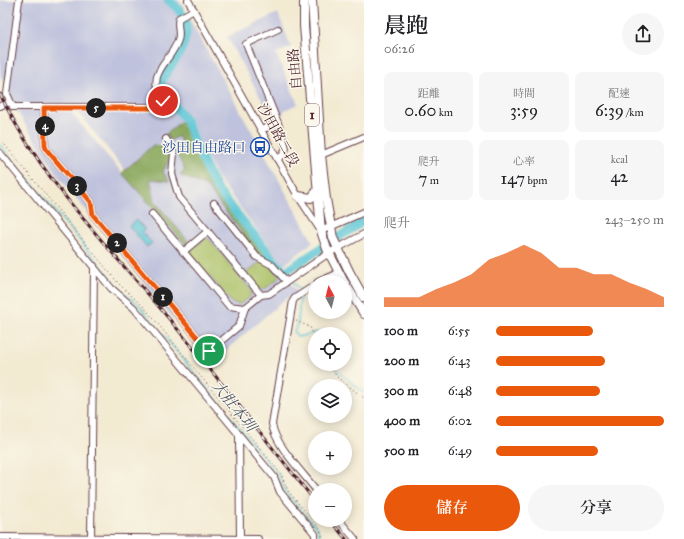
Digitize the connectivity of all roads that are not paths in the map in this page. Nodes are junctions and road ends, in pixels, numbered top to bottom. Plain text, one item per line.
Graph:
1 (19, 0) edge
2 (188, 0) edge
3 (304, 0) edge
4 (312, 0) edge
5 (194, 10) junction
6 (278, 29) dead end
7 (10, 102) junction
8 (0, 106) edge
9 (44, 108) junction
10 (278, 123) junction
11 (261, 130) junction
12 (364, 137) edge
13 (166, 139) dead end
14 (0, 154) edge
15 (321, 155) junction
16 (277, 159) junction
17 (317, 192) junction
18 (298, 196) junction
19 (214, 203) dead end
20 (364, 212) edge
21 (152, 214) dead end
22 (331, 228) junction
23 (208, 231) junction
24 (321, 231) junction
25 (364, 234) edge
26 (336, 243) junction
27 (328, 251) junction
28 (184, 252) junction
29 (94, 266) junction
30 (339, 273) joint
31 (334, 275) edge
32 (287, 280) junction
33 (308, 290) edge
34 (352, 294) edge
35 (261, 295) junction
36 (364, 298) edge
37 (246, 308) junction
38 (364, 314) edge
39 (239, 435) junction
40 (311, 483) edge
41 (345, 527) edge
42 (0, 537) edge
43 (91, 539) edge
44 (240, 539) edge
45 (258, 539) edge
46 (315, 539) edge
47 (355, 539) edge

1 - 7 street
2 - 5 street, 沙田路二段
3 - 17 main road, 自由路 / 1
4 - 15 main road, 自由路 / 1
5 - 9 street
5 - 11 street, 沙田路二段
6 - 10 street
7 - 8 street
7 - 9 street
9 - 37 street
10 - 11 street
10 - 16 street
11 - 16 street, 沙田路二段
12 - 15 street
13 - 23 street
14 - 29 street
15 - 22 main road, 自由路 / 1
16 - 18 street, 沙田路二段
17 - 18 main road
17 - 24 main road, 自由路 / 1
18 - 24 street, 沙田路二段
19 - 32 street
20 - 22 street
21 - 28 street
22 - 24 street
22 - 26 main road, 1
23 - 28 street
23 - 35 street
24 - 27 main road, 沙田路二段 / 1
25 - 26 street
26 - 27 street
26 - 36 main road, 1
27 - 30 main road, 沙田路二段 / 1
27 - 32 street
28 - 37 street
29 - 39 street
29 - 43 street
30 - 31 street
32 - 35 street
33 - 40 street
34 - 38 main road, 沙田路二段 / 1
35 - 37 street
39 - 44 street
39 - 46 street
41 - 47 street
42 - 43 street
43 - 44 street
44 - 45 street

